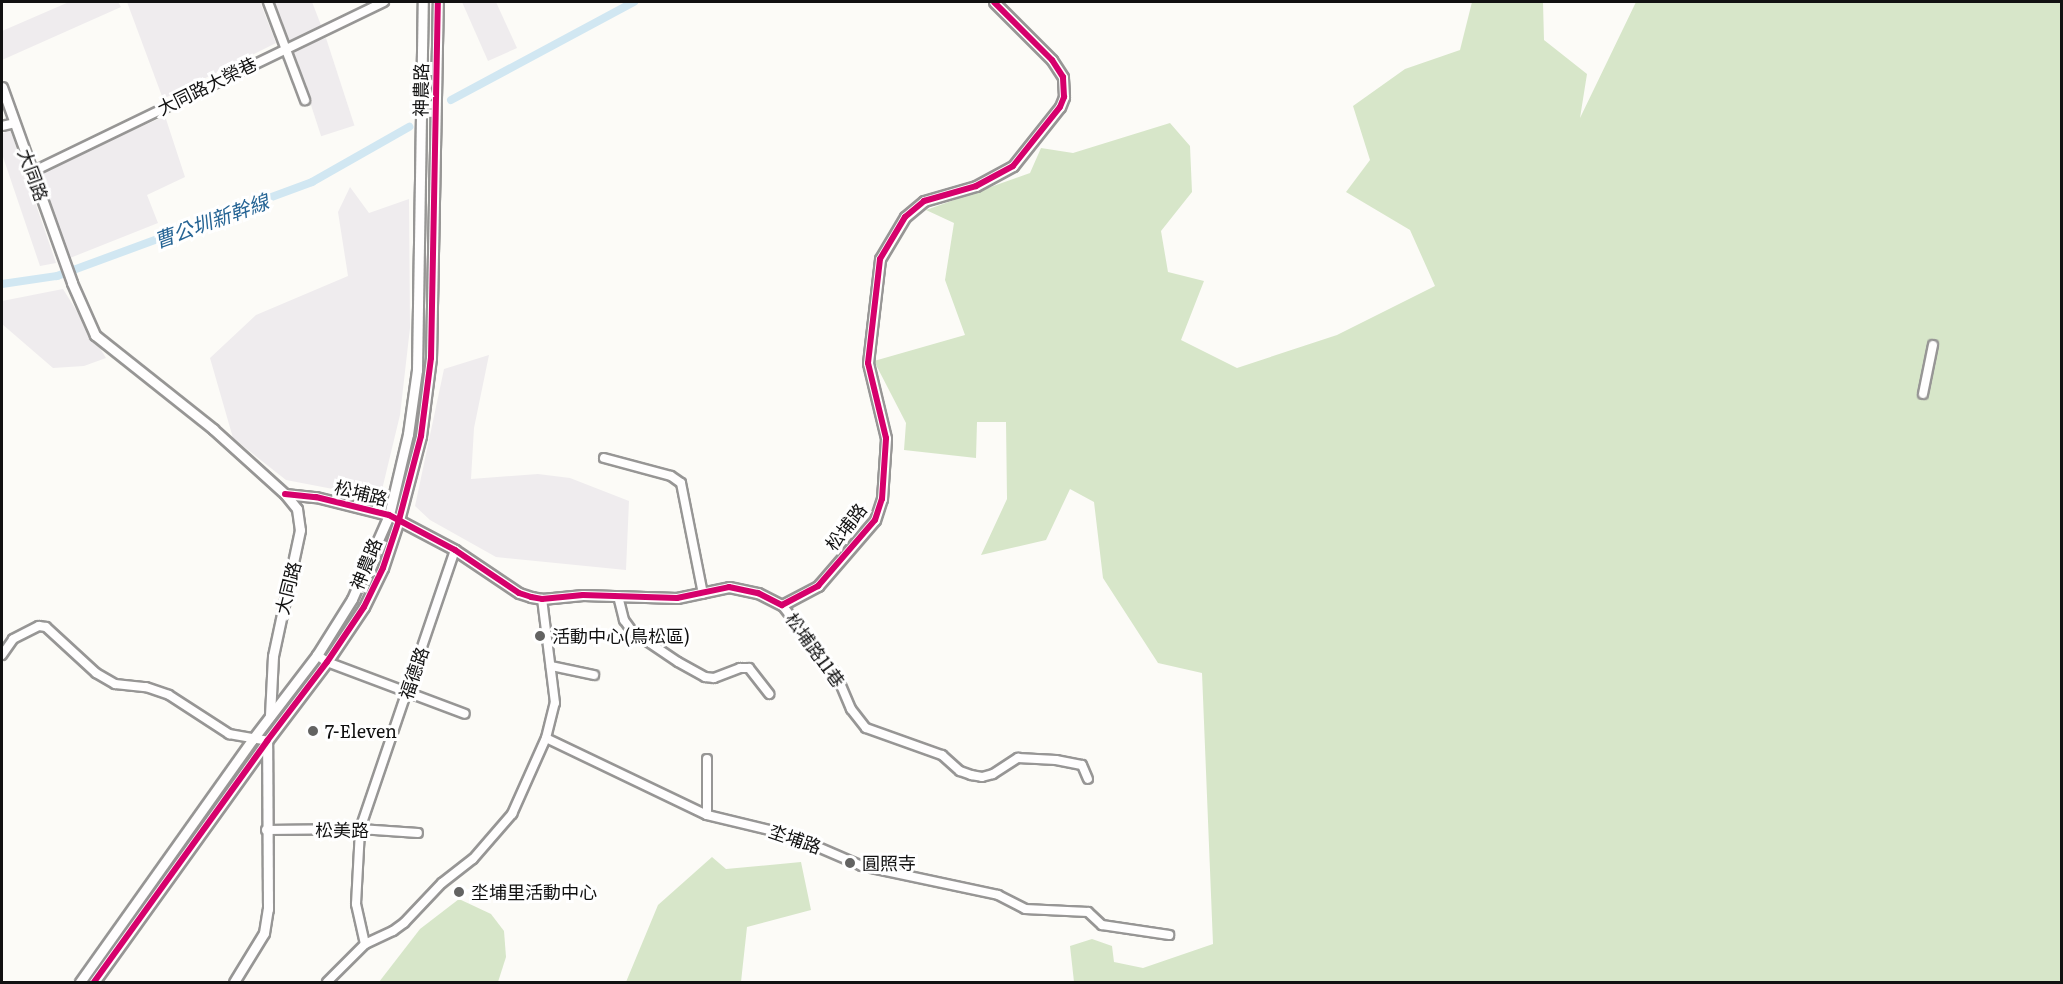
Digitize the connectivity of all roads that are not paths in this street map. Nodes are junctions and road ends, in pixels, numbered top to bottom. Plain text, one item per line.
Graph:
1 (268, 2) edge
2 (384, 2) edge
3 (423, 2) edge
4 (438, 2) edge
5 (994, 2) edge
6 (285, 48) junction
7 (2, 87) edge
8 (305, 100) dead end
9 (15, 123) junction
10 (2, 126) edge
11 (32, 172) junction
12 (1933, 345) dead end
13 (1923, 394) dead end
14 (604, 458) dead end
15 (285, 494) junction
16 (389, 515) junction
17 (399, 520) junction
18 (455, 550) junction
19 (703, 594) junction
20 (618, 596) junction
21 (542, 599) junction
22 (782, 605) junction
23 (2, 655) edge
24 (317, 655) junction
25 (327, 662) junction
26 (551, 666) junction
27 (594, 675) dead end
28 (407, 692) junction
29 (769, 694) dead end
30 (465, 714) dead end
31 (270, 715) junction
32 (546, 738) junction
33 (252, 740) junction
34 (267, 741) junction
35 (707, 759) dead end
36 (1088, 779) dead end
37 (707, 815) junction
38 (360, 829) junction
39 (266, 830) junction
40 (418, 832) dead end
41 (1169, 935) dead end
42 (365, 944) junction
43 (80, 982) edge
44 (94, 982) edge
45 (234, 982) edge
46 (327, 982) edge

1 - 6 street
2 - 6 street, 大同路大榮巷
3 - 16 street, 神農路
4 - 17 street, 神農路
5 - 22 street, 松埔路
6 - 8 street
6 - 11 street, 大同路大榮巷
7 - 9 street, 大同路
9 - 10 street
9 - 11 street, 大同路
11 - 15 street, 大同路
12 - 13 street
14 - 19 street
15 - 16 street, 松埔路
15 - 31 street, 大同路
16 - 17 street, 松埔路
16 - 24 street, 神農路
17 - 18 street, 松埔路
17 - 25 street, 神農路
18 - 21 street, 松埔路
18 - 28 street, 福德路
19 - 20 street, 松埔路
19 - 22 street, 松埔路
20 - 21 street, 松埔路
20 - 29 street
21 - 26 street
22 - 36 street, 松埔路11巷
23 - 33 street
24 - 25 street
24 - 31 street, 神農路
25 - 28 street
25 - 34 street, 神農路
26 - 27 street
26 - 32 street
28 - 30 street
28 - 38 street, 福德路
31 - 33 street, 神農路
31 - 34 street, 大同路
32 - 37 street, 坔埔路
32 - 42 street
33 - 34 street
33 - 43 street, 神農路
34 - 39 street, 大同路
34 - 44 street, 神農路
35 - 37 street
37 - 41 street, 坔埔路
38 - 39 street, 松美路
38 - 40 street, 松美路
38 - 42 street, 福德路
39 - 45 street, 大同路
42 - 46 street

